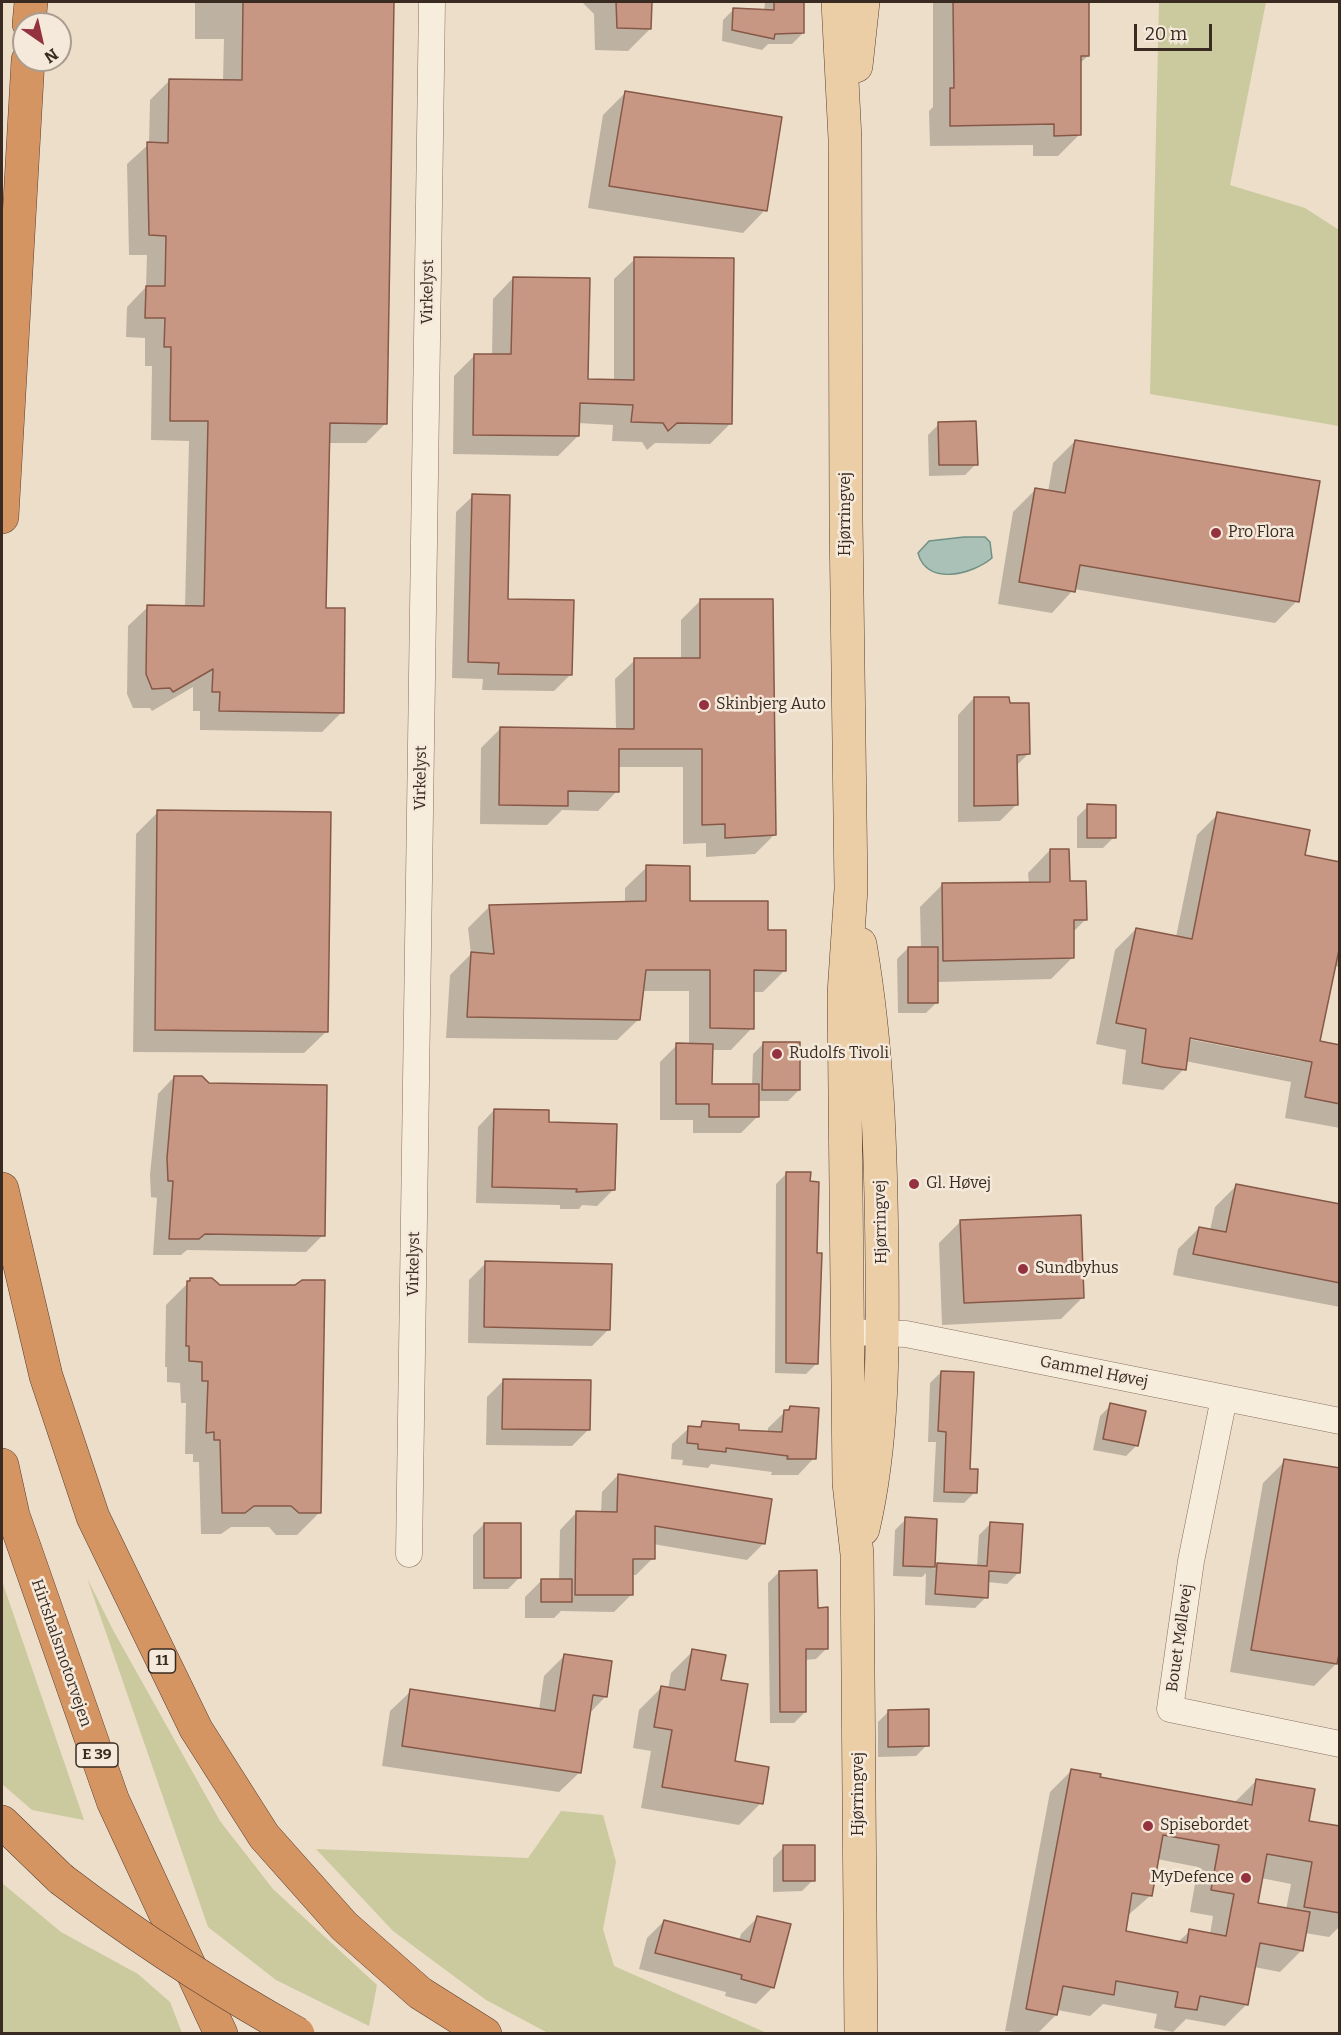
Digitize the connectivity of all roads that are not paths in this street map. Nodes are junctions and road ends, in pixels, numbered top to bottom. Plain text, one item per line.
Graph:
1 (432, 2) edge
2 (838, 2) edge
3 (863, 2) edge
4 (26, 72) edge
5 (26, 72) edge
6 (845, 139) junction
7 (2, 316) edge
8 (2, 517) edge
9 (851, 889) junction
10 (2, 1188) edge
11 (847, 1332) junction
12 (882, 1333) junction
13 (1224, 1398) junction
14 (1340, 1421) edge
15 (2, 1465) edge
16 (409, 1554) dead end
17 (857, 1554) junction
18 (1340, 1744) edge
19 (2, 1822) edge
20 (220, 2034) edge
21 (298, 2034) edge
22 (485, 2034) edge
23 (861, 2034) edge

1 - 16 street, Virkelyst
2 - 6 main road, Hjørringvej
3 - 6 main road, Hjørringvej
4 - 7 highway
5 - 8 highway
6 - 9 main road, Hjørringvej
9 - 11 main road, Hjørringvej
9 - 12 main road, Hjørringvej
10 - 22 highway, 11
11 - 12 street, Gammel Høvej
11 - 17 main road, Hjørringvej
12 - 13 street, Gammel Høvej
12 - 17 main road, Hjørringvej
13 - 14 street, Gammel Høvej
13 - 18 street, Bouet Møllevej
15 - 20 highway, Hirtshalsmotorvejen / E 39
17 - 23 main road, Hjørringvej
19 - 21 highway, bridge

